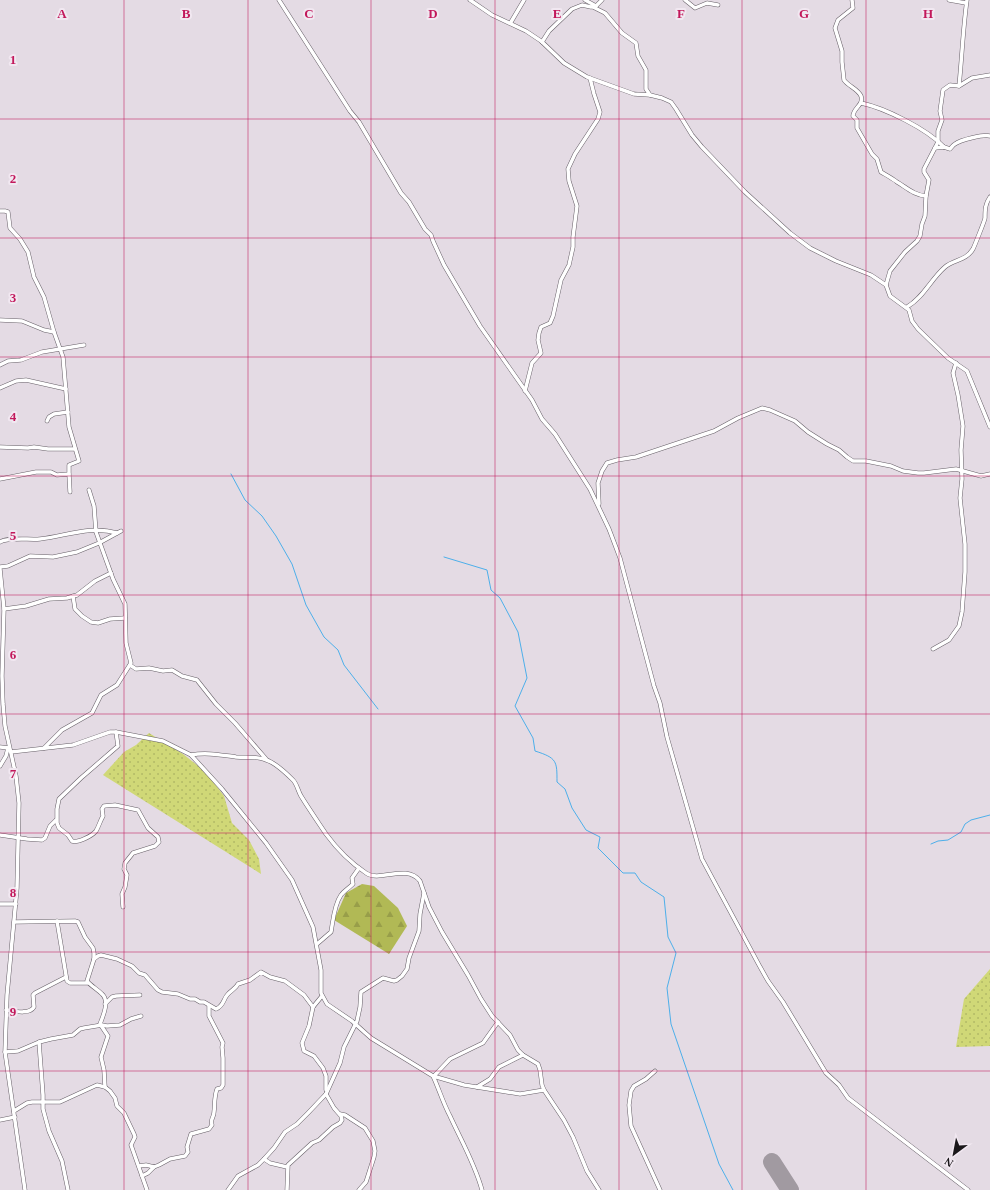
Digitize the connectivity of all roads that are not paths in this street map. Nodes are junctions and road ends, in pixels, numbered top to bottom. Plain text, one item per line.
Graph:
1 (279, 0) edge
2 (470, 0) edge
3 (524, 0) edge
4 (585, 0) edge
5 (602, 0) edge
6 (685, 0) edge
7 (853, 0) edge
8 (952, 0) edge
9 (967, 2) edge
10 (718, 5) dead end
11 (594, 6) junction
12 (510, 22) junction
13 (542, 42) junction
14 (990, 75) edge
15 (590, 78) junction
16 (959, 86) junction
17 (650, 95) junction
18 (861, 103) junction
19 (990, 136) edge
20 (938, 142) junction
21 (944, 147) junction
22 (935, 148) junction
23 (926, 196) junction
24 (990, 197) edge
25 (0, 211) edge
26 (886, 285) junction
27 (907, 307) junction
28 (0, 320) edge
29 (54, 332) junction
30 (84, 345) dead end
31 (59, 349) junction
32 (956, 363) junction
33 (0, 365) edge
34 (0, 388) edge
35 (66, 389) junction
36 (525, 391) junction
37 (68, 412) junction
38 (47, 421) dead end
39 (990, 427) edge
40 (0, 446) edge
41 (74, 449) junction
42 (961, 471) junction
43 (69, 474) junction
44 (990, 474) edge
45 (0, 479) edge
46 (88, 490) dead end
47 (70, 492) dead end
48 (600, 508) junction
49 (95, 530) junction
50 (0, 542) edge
51 (100, 543) junction
52 (0, 568) edge
53 (111, 573) junction
54 (73, 596) junction
55 (4, 609) junction
56 (125, 618) junction
57 (933, 649) dead end
58 (130, 665) junction
59 (1, 676) edge
60 (0, 725) edge
61 (5, 726) junction
62 (116, 732) junction
63 (0, 747) edge
64 (9, 748) junction
65 (44, 748) junction
66 (11, 752) junction
67 (190, 755) junction
68 (267, 760) junction
69 (0, 766) edge
70 (55, 822) junction
71 (0, 835) edge
72 (19, 838) junction
73 (359, 868) junction
74 (424, 893) junction
75 (0, 904) edge
76 (16, 904) junction
77 (123, 907) dead end
78 (57, 921) junction
79 (14, 922) junction
80 (317, 944) junction
81 (94, 959) junction
82 (66, 977) junction
83 (88, 983) junction
84 (140, 995) dead end
85 (322, 996) junction
86 (105, 1004) junction
87 (209, 1006) junction
88 (312, 1006) junction
89 (6, 1010) junction
90 (0, 1013) edge
91 (6, 1015) junction
92 (141, 1016) dead end
93 (498, 1022) junction
94 (356, 1024) junction
95 (100, 1026) junction
96 (39, 1042) junction
97 (0, 1043) edge
98 (5, 1043) junction
99 (5, 1052) junction
100 (523, 1055) junction
101 (655, 1071) dead end
102 (433, 1076) junction
103 (104, 1080) junction
104 (97, 1085) junction
105 (105, 1087) junction
106 (477, 1087) junction
107 (544, 1090) junction
108 (326, 1093) junction
109 (43, 1102) junction
110 (14, 1111) junction
111 (340, 1114) junction
112 (15, 1117) junction
113 (0, 1120) edge
114 (264, 1159) junction
115 (139, 1166) junction
116 (154, 1167) junction
117 (287, 1167) junction
118 (142, 1176) junction
119 (25, 1190) edge
120 (68, 1190) edge
121 (147, 1190) edge
122 (228, 1190) edge
123 (286, 1190) edge
124 (359, 1190) edge
125 (482, 1190) edge
126 (599, 1190) edge
127 (660, 1190) edge
128 (968, 1190) edge

1 - 36 street
2 - 12 street
3 - 12 street
4 - 11 street
5 - 11 street
6 - 10 street
7 - 18 street
8 - 9 street
9 - 16 street
11 - 13 street
11 - 17 street
12 - 13 street
13 - 15 street
14 - 16 street
15 - 17 street
15 - 36 street
16 - 20 street
17 - 26 street
18 - 20 street
18 - 23 street
19 - 21 street
20 - 21 street
20 - 22 street
21 - 22 street
22 - 23 street
23 - 26 street
24 - 27 street
25 - 29 street
26 - 27 street
27 - 32 street
28 - 29 street
29 - 31 street
30 - 31 street
31 - 33 street
31 - 35 street
32 - 39 street
32 - 42 street
34 - 35 street
35 - 37 street
36 - 48 street
37 - 38 street
37 - 41 street
40 - 41 street
41 - 43 street
42 - 44 street
42 - 48 street
42 - 57 street
43 - 45 street
43 - 47 street
46 - 49 street
48 - 128 street
49 - 50 street
49 - 51 street
49 - 51 street
51 - 52 street
51 - 53 street
52 - 55 street
53 - 54 street
53 - 56 street
54 - 55 street
54 - 56 street
55 - 59 street
56 - 58 street
58 - 65 street
58 - 68 street
59 - 61 street
60 - 61 street
61 - 64 street
62 - 65 street
62 - 67 street
62 - 70 street
63 - 64 street
64 - 66 street
64 - 69 street
65 - 66 street
66 - 72 street
67 - 68 street
67 - 80 street
68 - 73 street
70 - 72 street
70 - 77 street
71 - 72 street
72 - 76 street
73 - 74 street
73 - 80 street
74 - 93 street
74 - 94 street
75 - 76 street
76 - 79 street
78 - 79 street
78 - 81 street
78 - 82 street
79 - 89 street
80 - 85 street
81 - 83 street
81 - 87 street
82 - 83 street
82 - 89 street
83 - 86 street
84 - 86 street
85 - 88 street
85 - 94 street
86 - 95 street
87 - 88 street
87 - 116 street
88 - 108 street
89 - 91 street
90 - 91 street
91 - 98 street
92 - 95 street
93 - 100 street
93 - 102 street
94 - 102 street
94 - 108 street
95 - 96 street
95 - 103 street
96 - 99 street
96 - 109 street
97 - 98 street
98 - 99 street
99 - 110 street
100 - 106 street
100 - 107 street
101 - 127 street
102 - 106 street
102 - 125 street
103 - 104 street
103 - 105 street
104 - 105 street
104 - 109 street
105 - 115 street
106 - 107 street
107 - 126 street
108 - 111 street
108 - 114 street
109 - 110 street
109 - 120 street
110 - 112 street
111 - 117 street
111 - 124 street
112 - 113 street
112 - 119 street
114 - 117 street
114 - 122 street
115 - 116 street
115 - 118 street
116 - 118 street
117 - 123 street
118 - 121 street

